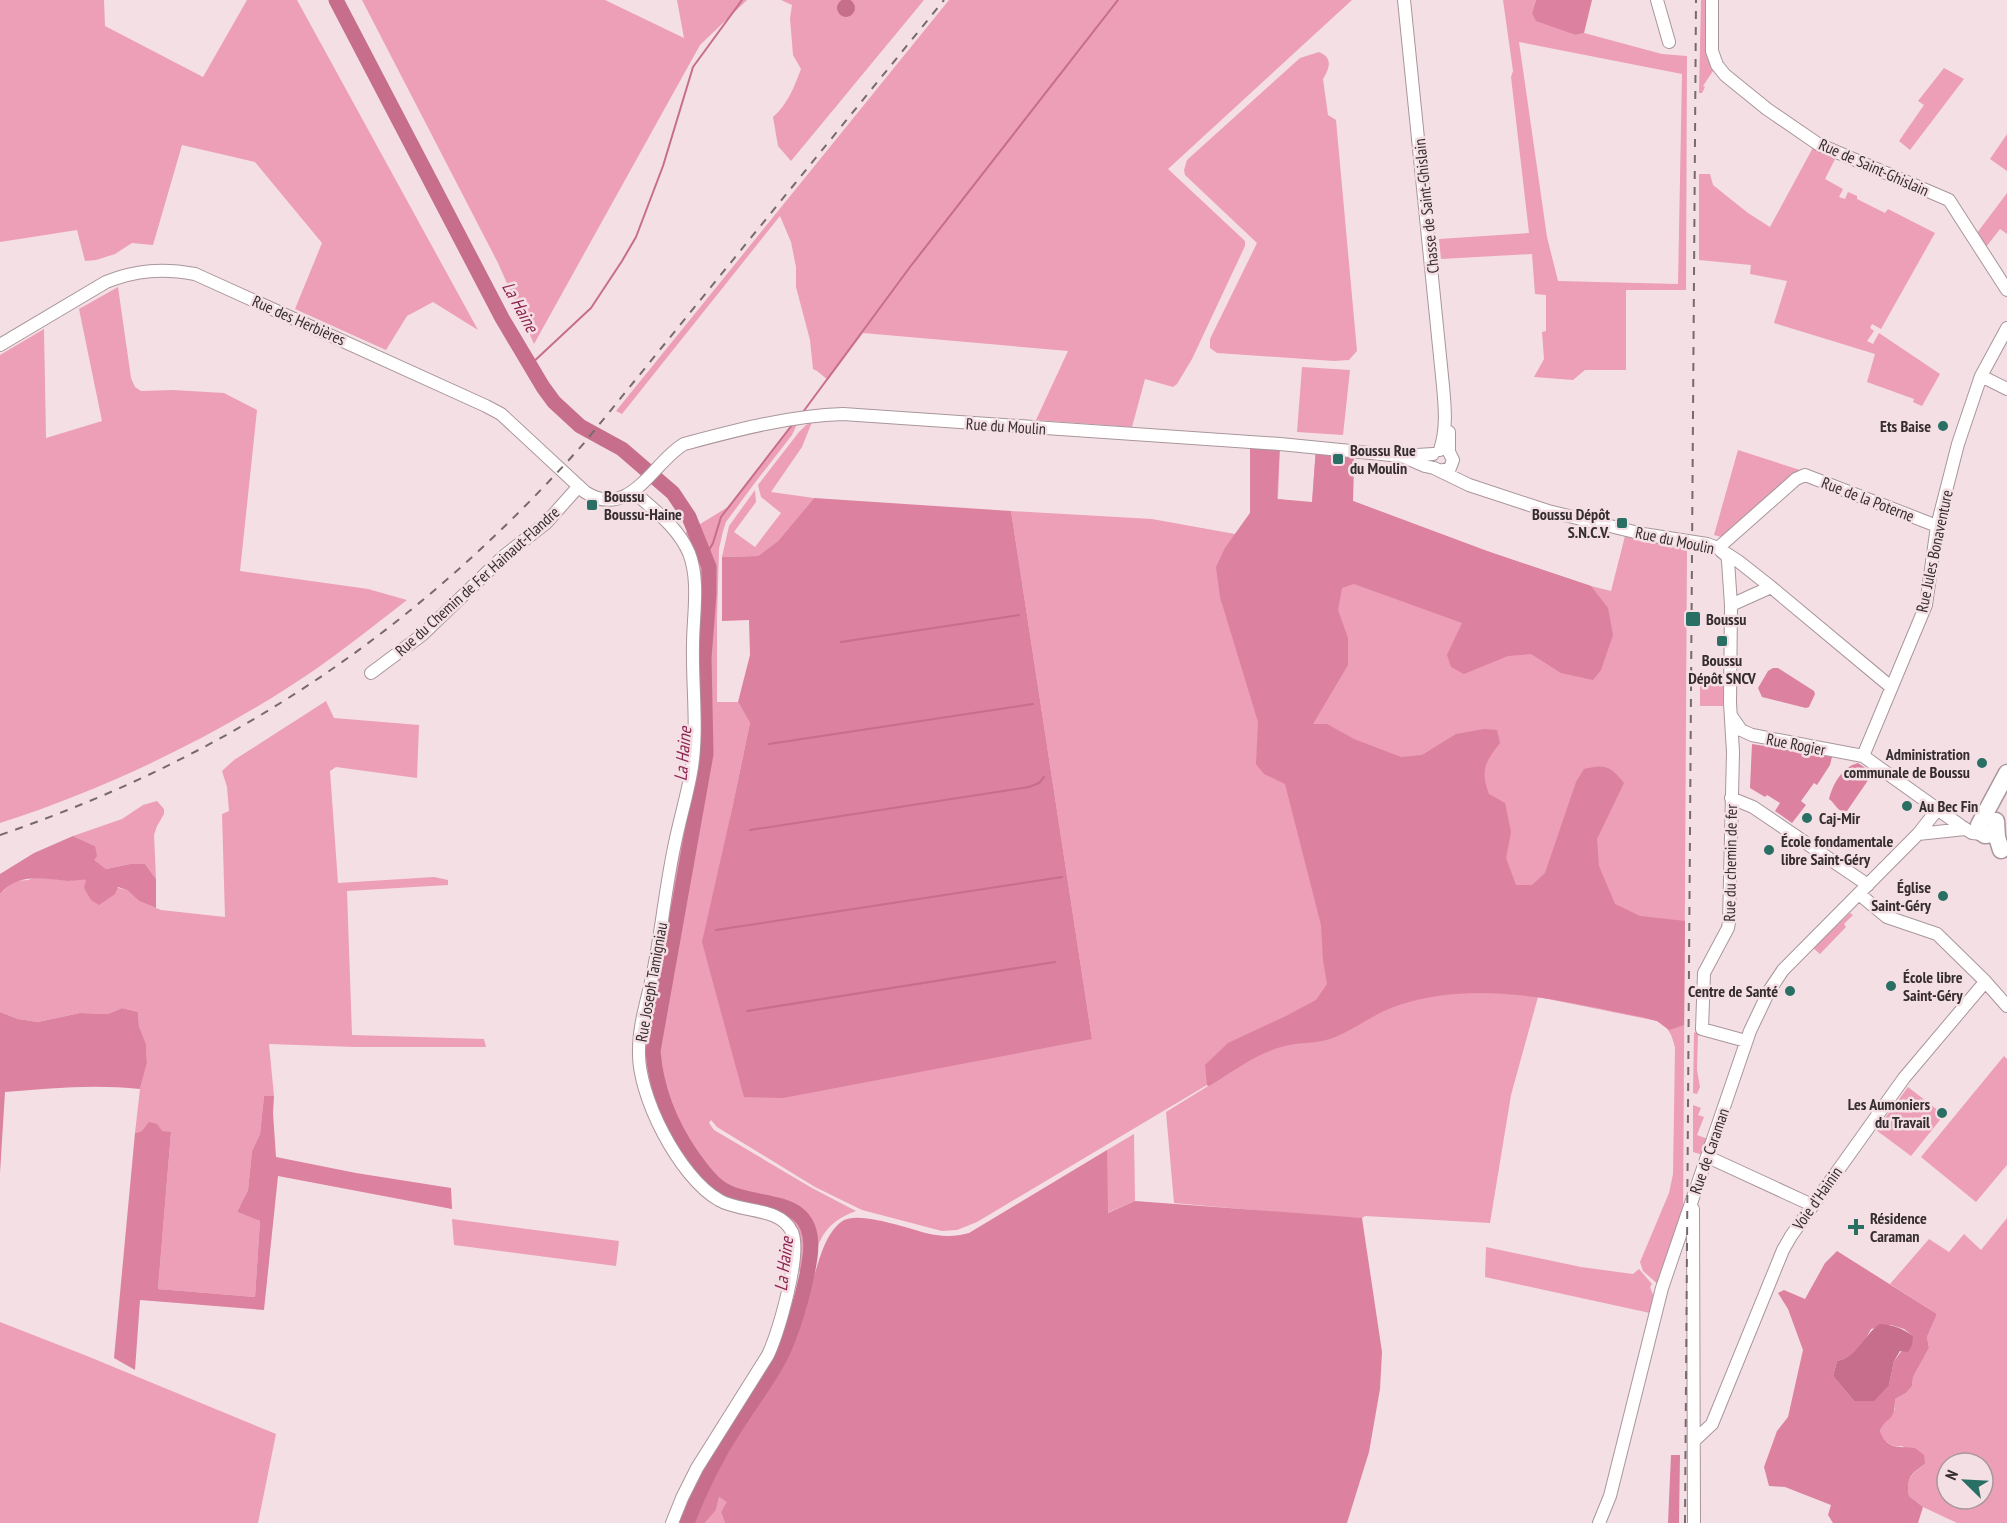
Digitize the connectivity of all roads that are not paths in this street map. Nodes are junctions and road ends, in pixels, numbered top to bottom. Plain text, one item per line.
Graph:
1 (1404, 0) edge
2 (1657, 0) edge
3 (1712, 0) edge
4 (1669, 42) dead end
5 (2007, 290) edge
6 (2007, 328) edge
7 (0, 345) edge
8 (1981, 376) junction
9 (2007, 389) edge
10 (1441, 452) junction
11 (1401, 456) junction
12 (1442, 468) junction
13 (579, 486) junction
14 (638, 488) junction
15 (1937, 526) junction
16 (1718, 548) junction
17 (1771, 587) junction
18 (1731, 605) junction
19 (370, 673) dead end
20 (1730, 677) junction
21 (1892, 687) junction
22 (1732, 716) junction
23 (1744, 734) junction
24 (1733, 752) junction
25 (1863, 756) junction
26 (2007, 774) edge
27 (1731, 798) junction
28 (1937, 810) junction
29 (1981, 828) junction
30 (1918, 834) junction
31 (2004, 852) edge
32 (1864, 890) junction
33 (1986, 982) junction
34 (2007, 1006) edge
35 (1746, 1041) junction
36 (1708, 1157) junction
37 (1693, 1198) junction
38 (1812, 1205) junction
39 (1694, 1441) junction
40 (672, 1523) edge
41 (1599, 1523) edge
42 (1694, 1523) edge

1 - 10 street, Chasse de Saint-Ghislain
2 - 4 street
3 - 5 street, Rue de Saint-Ghislain
6 - 8 street, Rue Jules Bonaventure
7 - 13 street, Rue des Herbières
8 - 9 street
8 - 15 street, Rue Jules Bonaventure
10 - 11 street, Rue du Moulin
10 - 12 street
10 - 12 street
11 - 12 street, Rue du Moulin
11 - 14 street, Rue du Moulin
12 - 16 street, Rue du Moulin
13 - 14 street
13 - 19 street, Rue du Chemin de Fer Hainaut-Flandre
14 - 40 street, Rue Joseph Tamigniau
15 - 16 street, Rue de la Poterne
15 - 21 street, Rue Jules Bonaventure
16 - 17 street, Rue du Moulin
16 - 18 street
17 - 18 street
17 - 21 street, Rue du Moulin
18 - 20 street
20 - 22 street
20 - 23 street
21 - 25 street, Rue Jules Bonaventure
22 - 23 street
22 - 24 street, Rue du chemin de fer
23 - 24 street
23 - 25 street, Rue Rogier
24 - 27 street, Rue du chemin de fer
25 - 28 street, Rue Rogier
26 - 29 main road
27 - 32 street
27 - 35 street, Rue du chemin de fer
28 - 29 street, Rue Rogier
28 - 30 street, Rue de Caraman
29 - 30 street
29 - 31 main road
30 - 32 street, Rue de Caraman
32 - 33 street
32 - 35 street, Rue de Caraman
33 - 34 street
33 - 38 street, Voie d'Hainin
35 - 36 street, Rue de Caraman
36 - 37 street, Rue de Caraman
36 - 38 street
37 - 39 street
37 - 41 street, Rue de Caraman
38 - 39 street, Voie d'Hainin
39 - 42 street

